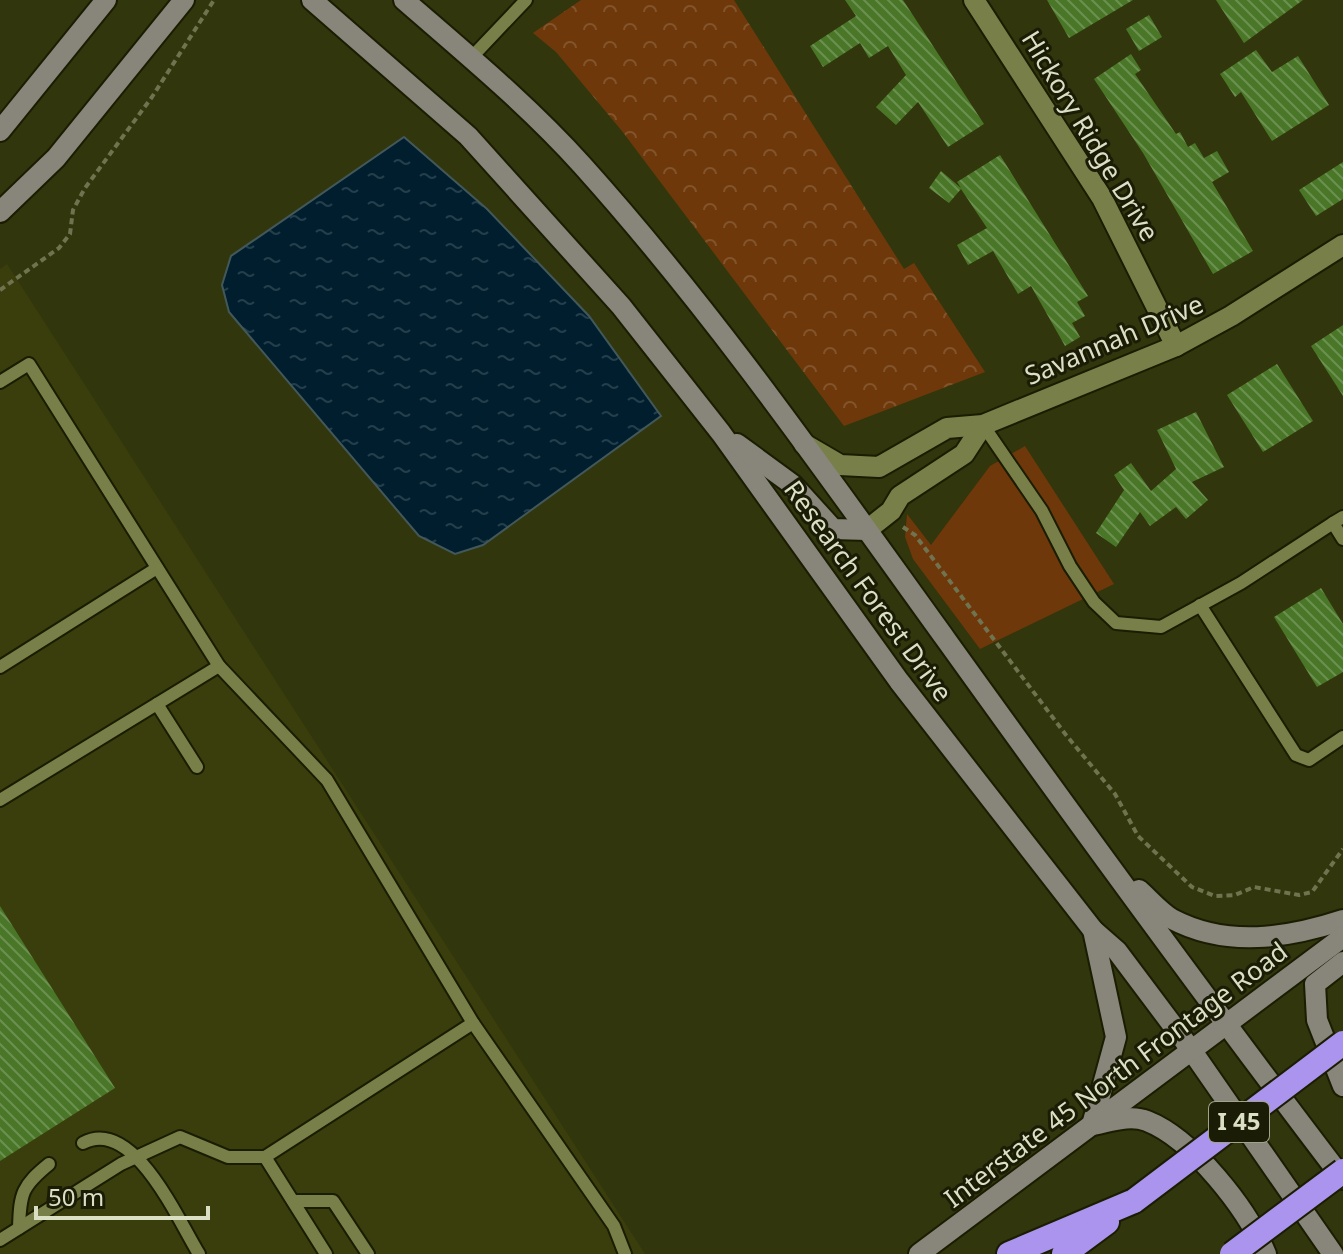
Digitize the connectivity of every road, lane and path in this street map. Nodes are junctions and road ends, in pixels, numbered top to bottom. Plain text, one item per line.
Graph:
1 (106, 0) edge
2 (184, 0) edge
3 (214, 0) edge
4 (312, 0) edge
5 (404, 0) edge
6 (526, 0) edge
7 (974, 0) edge
8 (471, 58) junction
9 (0, 131) edge
10 (0, 212) edge
11 (1343, 245) edge
12 (0, 290) edge
13 (1176, 346) junction
14 (0, 382) edge
15 (983, 425) junction
16 (721, 433) junction
17 (800, 442) junction
18 (891, 511) junction
19 (1338, 520) edge
20 (867, 530) junction
21 (1343, 539) edge
22 (157, 568) junction
23 (1200, 605) junction
24 (219, 666) junction
25 (0, 667) edge
26 (157, 704) junction
27 (1343, 737) edge
28 (197, 767) dead end
29 (0, 800) edge
30 (1343, 849) edge
31 (1112, 867) junction
32 (1343, 920) edge
33 (1093, 930) junction
34 (1343, 937) edge
35 (1343, 962) edge
36 (473, 1023) junction
37 (1227, 1026) junction
38 (1343, 1043) edge
39 (1192, 1051) junction
40 (1343, 1086) edge
41 (1092, 1125) junction
42 (83, 1143) dead end
43 (138, 1155) junction
44 (265, 1157) junction
45 (49, 1164) dead end
46 (1343, 1171) edge
47 (1343, 1179) edge
48 (293, 1201) junction
49 (1134, 1201) junction
50 (19, 1228) junction
51 (0, 1240) edge
52 (199, 1254) edge
53 (326, 1254) edge
54 (368, 1254) edge
55 (625, 1254) edge
56 (919, 1254) edge
57 (1009, 1254) edge
58 (1064, 1254) edge
59 (1232, 1254) edge
60 (1266, 1254) edge
61 (1333, 1254) edge

1 - 9 main road
2 - 10 main road
3 - 12 path
4 - 16 main road, Research Forest Drive
5 - 8 main road, Research Forest Drive
6 - 8 lane
7 - 13 street, Hickory Ridge Drive
8 - 17 main road, Research Forest Drive
11 - 13 street, Savannah Drive
13 - 15 street, Savannah Drive
14 - 22 lane
15 - 17 street, Savannah Drive
15 - 18 street
15 - 23 lane
16 - 20 main road
16 - 33 main road, Research Forest Drive
17 - 20 main road, Research Forest Drive
18 - 20 street
18 - 30 path
19 - 21 lane
19 - 23 lane
20 - 31 main road, Research Forest Drive
22 - 24 lane
22 - 25 lane
23 - 27 lane
24 - 26 lane
24 - 36 lane
26 - 28 lane
26 - 29 lane
31 - 32 main road
31 - 37 main road, Research Forest Drive
33 - 39 main road, Research Forest Drive
33 - 41 main road
34 - 37 main road, Interstate 45 North Frontage Road
35 - 40 main road
36 - 44 lane
36 - 55 lane
37 - 39 main road, Interstate 45 North Frontage Road
37 - 47 main road, Research Forest Drive
38 - 49 highway, I 45, bridge
39 - 41 main road, Interstate 45 North Frontage Road
39 - 61 main road, Research Forest Drive
41 - 56 main road, Interstate 45 North Frontage Road
41 - 60 main road
42 - 43 lane
43 - 44 lane
43 - 50 lane
43 - 52 lane
44 - 48 lane
45 - 50 lane
46 - 59 highway, bridge
48 - 53 lane
48 - 54 lane
49 - 57 highway
49 - 58 highway, I 45
50 - 51 lane

